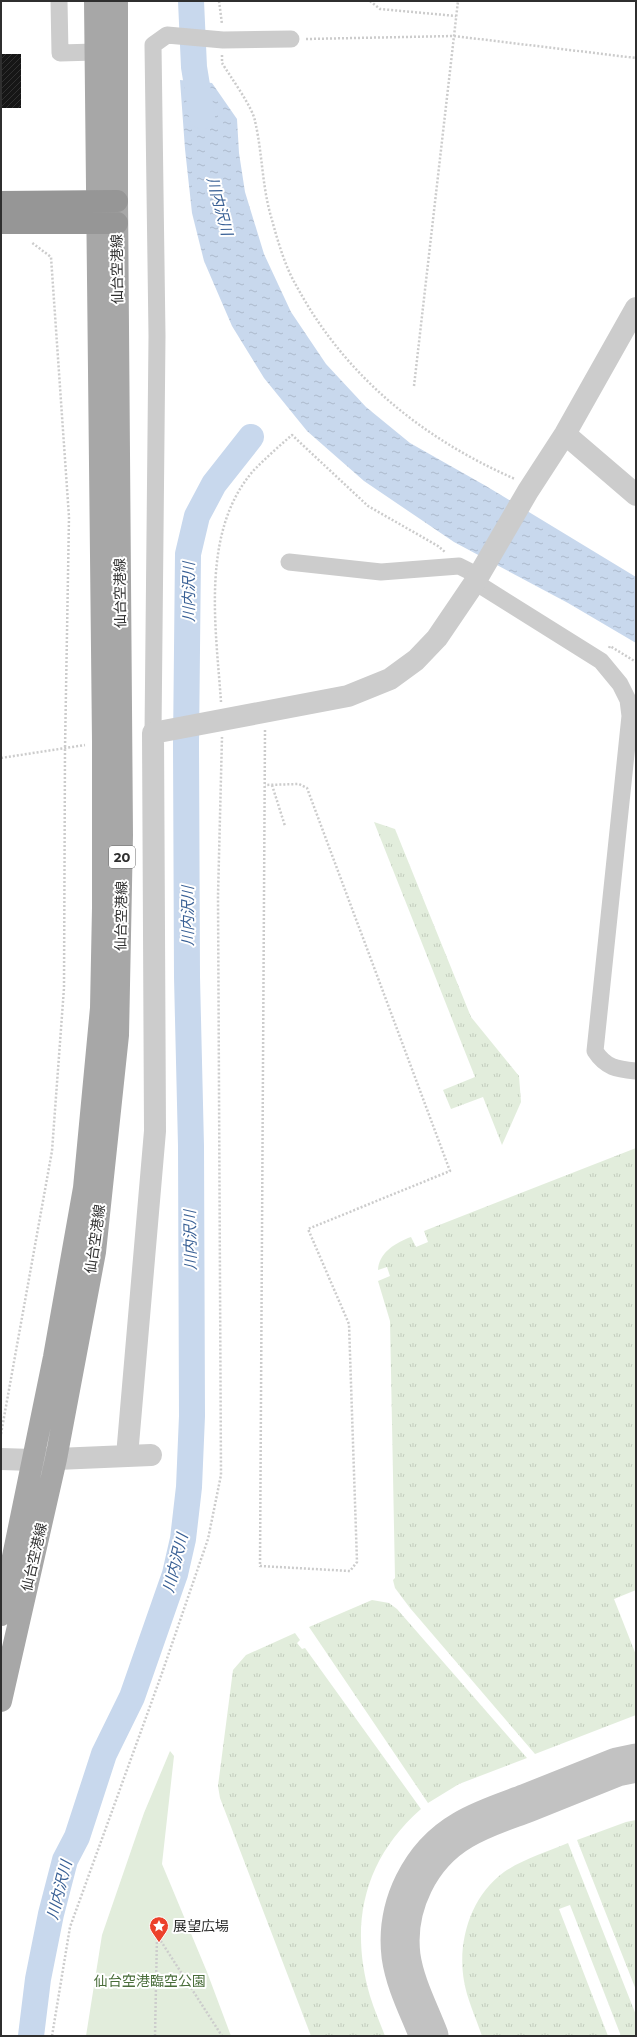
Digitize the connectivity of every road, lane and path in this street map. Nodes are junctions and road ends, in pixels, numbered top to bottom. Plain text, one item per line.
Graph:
1 (59, 1) edge
2 (94, 1) edge
3 (117, 1) edge
4 (220, 1) edge
5 (370, 1) edge
6 (458, 1) edge
7 (456, 16) junction
8 (454, 36) junction
9 (291, 39) joint
10 (220, 40) junction
11 (95, 52) junction
12 (636, 58) edge
13 (1, 202) edge
14 (107, 212) junction
15 (1, 222) edge
16 (25, 242) dead end
17 (636, 308) edge
18 (414, 386) dead end
19 (565, 434) junction
20 (530, 489) junction
21 (636, 495) edge
22 (289, 562) dead end
23 (459, 566) junction
24 (478, 576) junction
25 (265, 713) junction
26 (219, 722) junction
27 (159, 732) junction
28 (65, 749) junction
29 (1, 758) edge
30 (266, 785) junction
31 (272, 785) junction
32 (285, 826) dead end
33 (636, 1071) edge
34 (1, 1434) edge
35 (152, 1455) dead end
36 (127, 1456) junction
37 (1, 1459) edge
38 (56, 1459) junction
39 (34, 1460) junction
40 (1, 1615) edge
41 (1, 1701) edge
42 (52, 2036) edge
43 (156, 2036) edge
44 (222, 2036) edge

1 - 11 street
2 - 11 main road, 仙台空港線 / 20
3 - 14 main road, 仙台空港線 / 20
4 - 10 path
5 - 7 path
6 - 7 path
7 - 8 path
8 - 9 path
8 - 12 path
8 - 18 path
9 - 10 street
10 - 20 path
10 - 27 street
11 - 14 main road, 仙台空港線 / 20
13 - 14 highway
14 - 15 highway
14 - 38 main road, 仙台空港線 / 20
14 - 39 main road, 仙台空港線 / 20
16 - 28 path
17 - 19 street
19 - 20 street
19 - 21 street
20 - 24 street
22 - 23 street
23 - 24 street
23 - 26 path
24 - 25 street
24 - 33 street
25 - 26 street
25 - 30 path
26 - 27 street
26 - 42 path
27 - 36 street
28 - 29 path
28 - 34 path
30 - 31 path
30 - 31 path
31 - 32 path
35 - 36 street
36 - 38 street
37 - 39 street
38 - 39 street
38 - 41 main road, 仙台空港線 / 20
39 - 40 main road, 仙台空港線 / 20
43 - 44 path

